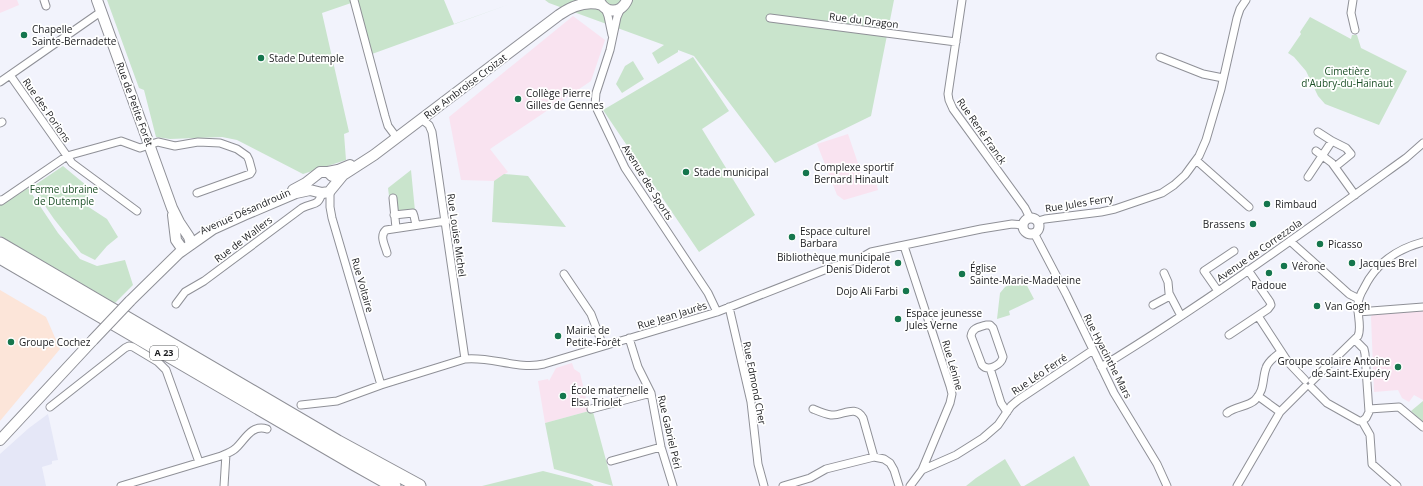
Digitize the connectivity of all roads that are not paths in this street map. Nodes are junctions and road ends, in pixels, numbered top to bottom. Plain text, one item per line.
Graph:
1 (98, 0) edge
2 (354, 0) edge
3 (577, 0) edge
4 (962, 0) edge
5 (1246, 0) edge
6 (1353, 0) edge
7 (602, 4) edge
8 (624, 4) edge
9 (102, 11) junction
10 (770, 18) dead end
11 (1355, 30) dead end
12 (612, 41) junction
13 (956, 42) junction
14 (1160, 57) dead end
15 (0, 74) edge
16 (10, 74) junction
17 (1223, 78) junction
18 (0, 82) edge
19 (421, 119) junction
20 (1318, 132) dead end
21 (394, 134) junction
22 (1332, 141) junction
23 (1423, 143) edge
24 (149, 145) junction
25 (1319, 154) junction
26 (67, 156) junction
27 (1196, 160) junction
28 (1335, 167) junction
29 (328, 172) junction
30 (314, 177) junction
31 (1308, 177) dead end
32 (326, 190) junction
33 (197, 193) dead end
34 (1355, 195) junction
35 (393, 198) dead end
36 (1, 200) edge
37 (1249, 207) dead end
38 (138, 211) dead end
39 (394, 215) junction
40 (1034, 220) junction
41 (446, 221) junction
42 (416, 225) junction
43 (1023, 225) junction
44 (396, 228) junction
45 (1034, 233) junction
46 (1290, 241) junction
47 (1423, 242) edge
48 (0, 244) edge
49 (186, 244) junction
50 (904, 246) junction
51 (1234, 251) dead end
52 (387, 253) dead end
53 (0, 257) edge
54 (1248, 270) junction
55 (1164, 273) dead end
56 (564, 274) dead end
57 (1218, 291) junction
58 (1170, 296) junction
59 (1359, 299) junction
60 (176, 304) dead end
61 (1153, 305) dead end
62 (729, 307) junction
63 (1423, 307) edge
64 (717, 312) junction
65 (1358, 312) junction
66 (1181, 316) junction
67 (1258, 316) junction
68 (1229, 335) dead end
69 (629, 338) junction
70 (1355, 340) junction
71 (603, 346) junction
72 (1093, 350) junction
73 (1281, 352) junction
74 (465, 359) junction
75 (1101, 367) junction
76 (990, 368) junction
77 (381, 384) junction
78 (1308, 384) junction
79 (651, 393) junction
80 (1258, 396) junction
81 (301, 405) dead end
82 (50, 407) dead end
83 (591, 409) dead end
84 (812, 409) dead end
85 (1369, 409) junction
86 (1007, 412) junction
87 (1280, 412) junction
88 (1227, 413) dead end
89 (1362, 421) junction
90 (1423, 427) edge
91 (267, 429) dead end
92 (0, 440) edge
93 (318, 443) junction
94 (661, 447) junction
95 (226, 454) junction
96 (874, 457) junction
97 (612, 461) dead end
98 (199, 462) junction
99 (922, 470) junction
100 (1392, 484) edge
101 (121, 486) edge
102 (224, 486) edge
103 (379, 486) edge
104 (394, 486) edge
105 (418, 486) edge
106 (673, 486) edge
107 (764, 486) edge
108 (783, 486) edge
109 (899, 486) edge
110 (910, 486) edge
111 (1167, 486) edge
112 (1237, 486) edge

1 - 9 main road, Rue de Petite Forêt
2 - 21 street
3 - 21 main road, Rue Ambroise Croizat
4 - 13 street, Rue René Franck
5 - 17 street, Rue Jules Ferry
6 - 11 street
7 - 8 main road, Rue Ambroise Croizat
7 - 12 street
7 - 19 main road, Rue Ambroise Croizat
8 - 12 street, Avenue des Sports
9 - 16 street
9 - 24 main road, Rue de Petite Forêt
10 - 13 street, Rue du Dragon
12 - 64 street, Avenue des Sports
13 - 40 street, Rue René Franck
14 - 17 street
15 - 16 street
16 - 18 street
16 - 26 street, Rue des Porions
17 - 27 street, Rue Jules Ferry
19 - 32 main road, Rue Ambroise Croizat
19 - 41 street, Rue Louise Michel
20 - 22 street
21 - 29 main road, Rue Ambroise Croizat
22 - 25 street
22 - 28 street
23 - 34 street, Avenue de Correzzola
24 - 26 street
24 - 33 street
24 - 49 main road, Rue de Petite Forêt
25 - 28 street
25 - 31 street
26 - 36 street
26 - 38 street, Rue des Porions
27 - 37 street
27 - 40 street, Rue Jules Ferry
28 - 34 street
29 - 30 main road
29 - 32 main road
30 - 32 main road
30 - 49 main road, Avenue Désandrouin
32 - 49 main road, Avenue Désandrouin
32 - 60 street, Rue de Wallers
32 - 77 street, Rue Voltaire
34 - 46 street, Avenue de Correzzola
35 - 39 street
39 - 42 street
39 - 44 street
40 - 43 street
40 - 45 street
41 - 42 street
41 - 74 street, Rue Louise Michel
42 - 44 street
43 - 45 street
43 - 50 street, Rue Jean Jaurès
44 - 52 street
45 - 72 street, Rue Hyacinthe Mars
46 - 54 street, Avenue de Correzzola
46 - 59 street
47 - 59 street
48 - 105 highway, A 23
49 - 92 main road, Avenue Désandrouin, bridge
50 - 62 street, Rue Jean Jaurès
50 - 99 street, Rue Lénine
51 - 57 street
53 - 93 highway, A 23
54 - 57 street, Avenue de Correzzola
54 - 67 street
55 - 58 street
56 - 71 street
57 - 66 street, Avenue de Correzzola
58 - 61 street
58 - 66 street
59 - 65 street
62 - 64 street, Rue Jean Jaurès
62 - 107 street, Rue Edmond Cher
63 - 65 street
64 - 69 street, Rue Jean Jaurès
65 - 70 street
66 - 75 street, Avenue de Correzzola
67 - 68 street
67 - 73 street
69 - 71 street, Rue Jean Jaurès
69 - 79 street, Rue Gabriel Péri
70 - 78 street
70 - 85 street
71 - 74 street, Rue Jean Jaurès
72 - 75 street, Rue Hyacinthe Mars
72 - 86 street, Rue Léo Ferré
73 - 78 street
73 - 80 street
74 - 77 street, Rue Jean Jaurès
75 - 111 street, Rue Hyacinthe Mars
76 - 76 street
76 - 86 street
77 - 81 street, Rue Jean Jaurès
78 - 87 street
78 - 89 street
79 - 83 street
79 - 94 street, Rue Gabriel Péri
80 - 87 street
80 - 88 street
82 - 98 street
84 - 96 street
85 - 89 street
85 - 90 street
86 - 99 street, Rue Léo Ferré
87 - 112 street
89 - 100 street
91 - 95 street
93 - 103 highway
93 - 104 highway, A 23
94 - 97 street
94 - 106 street, Rue Gabriel Péri
95 - 98 street
95 - 102 street
96 - 108 street
96 - 109 street
98 - 101 street
99 - 110 street, Rue Lénine

